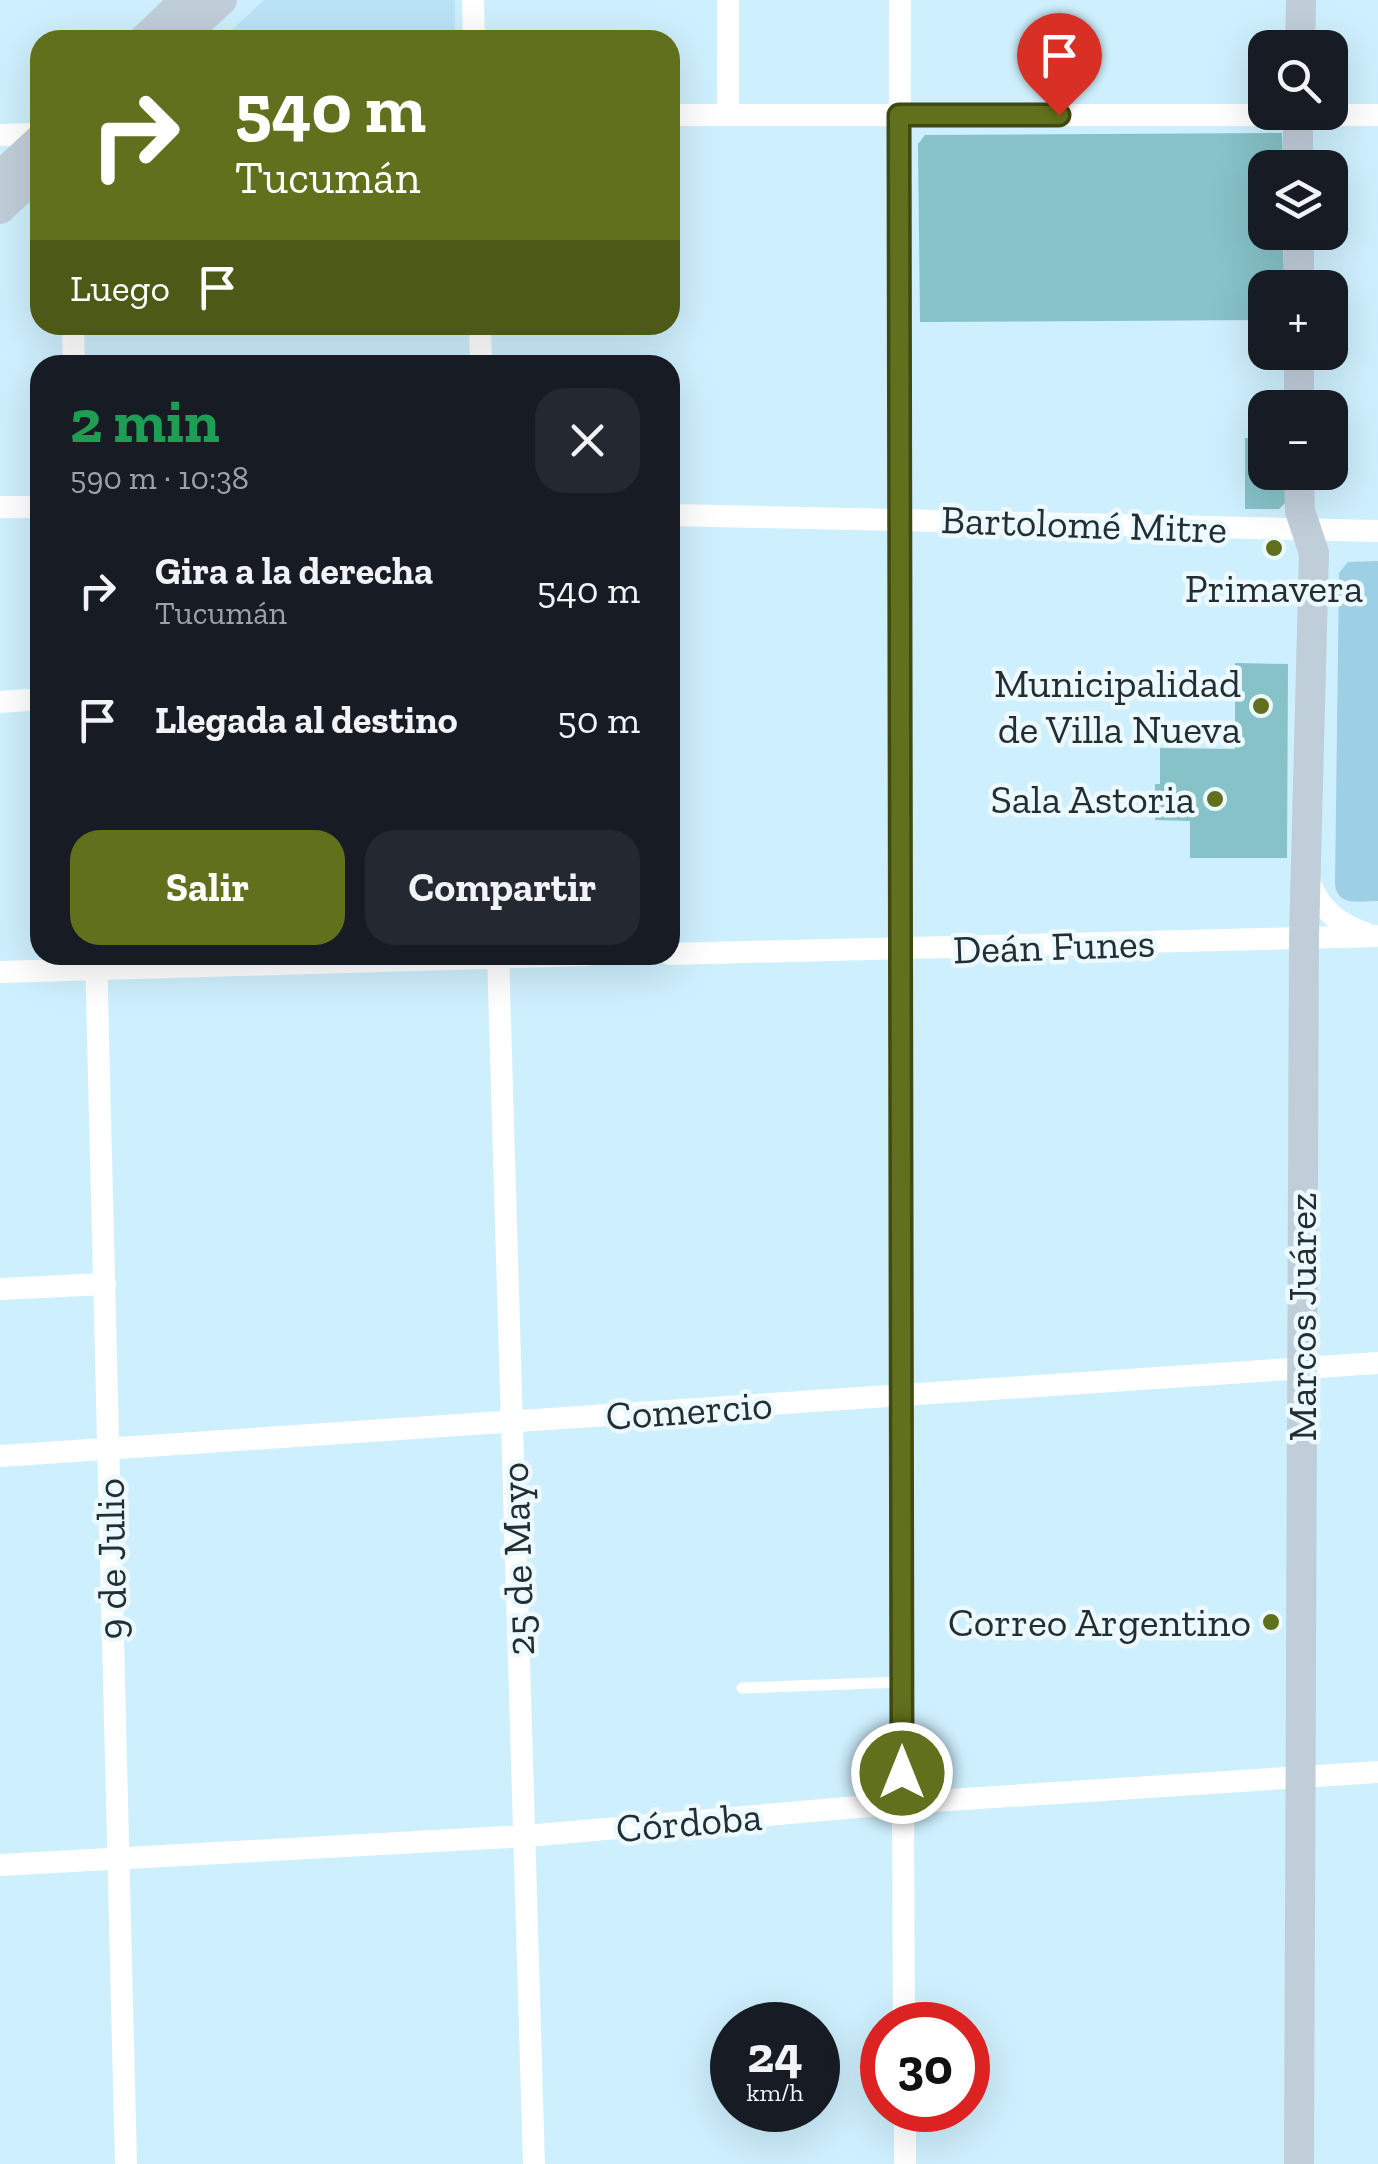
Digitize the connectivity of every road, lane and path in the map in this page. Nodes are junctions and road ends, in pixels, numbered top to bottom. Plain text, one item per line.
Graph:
1 (222, 0) edge
2 (472, 0) edge
3 (728, 0) edge
4 (900, 0) edge
5 (1300, 0) edge
6 (176, 12) edge
7 (155, 30) edge
8 (474, 30) edge
9 (1300, 30) edge
10 (1248, 114) edge
11 (1348, 114) edge
12 (1378, 114) edge
13 (680, 115) edge
14 (728, 115) junction
15 (899, 115) junction
16 (0, 135) edge
17 (30, 136) edge
18 (30, 147) edge
19 (0, 176) edge
20 (30, 181) edge
21 (0, 209) edge
22 (1300, 490) edge
23 (0, 507) edge
24 (30, 507) edge
25 (680, 516) edge
26 (899, 518) junction
27 (1306, 530) junction
28 (1378, 532) edge
29 (30, 700) edge
30 (0, 702) edge
31 (1305, 870) junction
32 (1376, 936) edge
33 (1304, 938) junction
34 (899, 950) junction
35 (680, 954) edge
36 (68, 965) edge
37 (97, 965) edge
38 (498, 965) edge
39 (0, 972) edge
40 (105, 1284) junction
41 (0, 1289) edge
42 (1378, 1364) edge
43 (1302, 1368) junction
44 (902, 1396) junction
45 (513, 1422) junction
46 (109, 1449) junction
47 (0, 1456) edge
48 (902, 1682) junction
49 (742, 1688) dead end
50 (1378, 1772) edge
51 (1302, 1776) junction
52 (902, 1803) junction
53 (526, 1836) junction
54 (118, 1858) junction
55 (0, 1865) edge
56 (904, 2002) edge
57 (905, 2132) edge
58 (126, 2164) edge
59 (534, 2164) edge
60 (906, 2164) edge
61 (1300, 2164) edge

1 - 6 main road
2 - 8 street
3 - 14 street
4 - 15 street
5 - 9 main road
6 - 7 main road
10 - 15 street
11 - 12 street
13 - 14 street
14 - 15 street
15 - 26 street
16 - 17 street
18 - 19 main road
20 - 21 main road
22 - 27 main road, Marcos Juárez
23 - 24 street
25 - 26 street, Bartolomé Mitre
26 - 27 street, Bartolomé Mitre
26 - 34 street
27 - 28 street, Bartolomé Mitre
27 - 31 main road, Marcos Juárez
29 - 30 street
31 - 32 street
31 - 33 main road, Marcos Juárez
32 - 33 street, Deán Funes
33 - 34 street, Deán Funes
33 - 43 main road, Marcos Juárez
34 - 35 street, Deán Funes
34 - 44 street
36 - 39 street
37 - 40 street, 9 de Julio
38 - 45 street, 25 de Mayo
40 - 41 street
40 - 46 street, 9 de Julio
42 - 43 street, Comercio
43 - 44 street, Comercio
43 - 51 main road, Marcos Juárez
44 - 45 street, Comercio
44 - 48 street
45 - 46 street, Comercio
45 - 53 street, 25 de Mayo
46 - 47 street, Comercio
46 - 54 street, 9 de Julio
48 - 49 lane
48 - 52 street
50 - 51 street, Córdoba
51 - 52 street, Córdoba
51 - 61 main road, Marcos Juárez
52 - 53 street, Córdoba
52 - 56 street
53 - 54 street, Córdoba
53 - 59 street, 25 de Mayo
54 - 55 street, Córdoba
54 - 58 street, 9 de Julio
57 - 60 street

